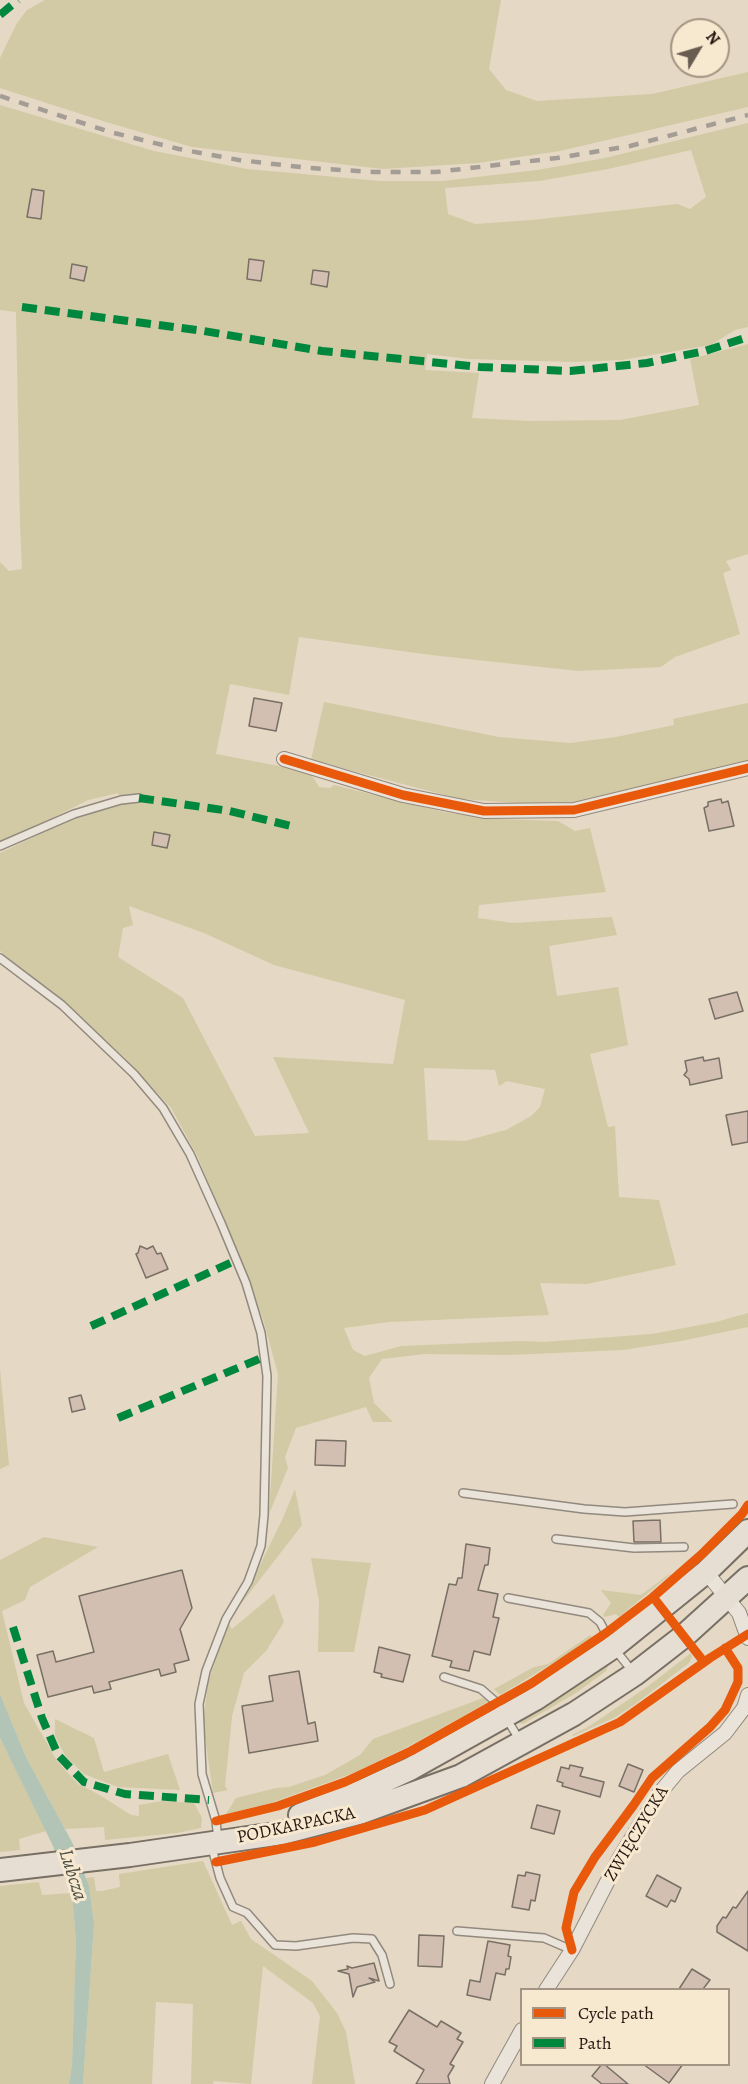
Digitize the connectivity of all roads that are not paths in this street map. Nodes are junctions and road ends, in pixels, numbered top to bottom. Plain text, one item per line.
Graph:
1 (284, 759) dead end
2 (748, 768) edge
3 (140, 798) dead end
4 (0, 846) edge
5 (0, 958) edge
6 (462, 1493) dead end
7 (733, 1504) dead end
8 (748, 1531) edge
9 (556, 1539) dead end
10 (684, 1547) dead end
11 (706, 1572) junction
12 (748, 1578) edge
13 (507, 1598) dead end
14 (728, 1598) junction
15 (748, 1638) edge
16 (614, 1647) junction
17 (634, 1674) junction
18 (444, 1677) dead end
19 (748, 1695) edge
20 (505, 1716) junction
21 (521, 1744) junction
22 (215, 1842) junction
23 (11, 1869) edge
24 (457, 1931) dead end
25 (572, 1950) junction
26 (390, 1984) dead end
27 (547, 1988) edge
28 (520, 2034) edge
29 (492, 2084) edge

1 - 2 street
3 - 4 lane
5 - 22 lane
6 - 7 lane
8 - 11 highway, PODKARPACKA
9 - 10 lane
11 - 14 street
11 - 16 highway, PODKARPACKA
12 - 14 highway, PODKARPACKA
13 - 16 lane
14 - 15 street
14 - 17 highway, PODKARPACKA
16 - 17 lane
16 - 20 highway, PODKARPACKA
17 - 21 highway, PODKARPACKA
18 - 20 lane
19 - 25 street, ZWIĘCZYCKA
20 - 21 lane
20 - 22 highway, PODKARPACKA
21 - 22 highway, PODKARPACKA
22 - 23 highway
22 - 26 lane
24 - 25 lane
25 - 27 street, ZWIĘCZYCKA
28 - 29 street

